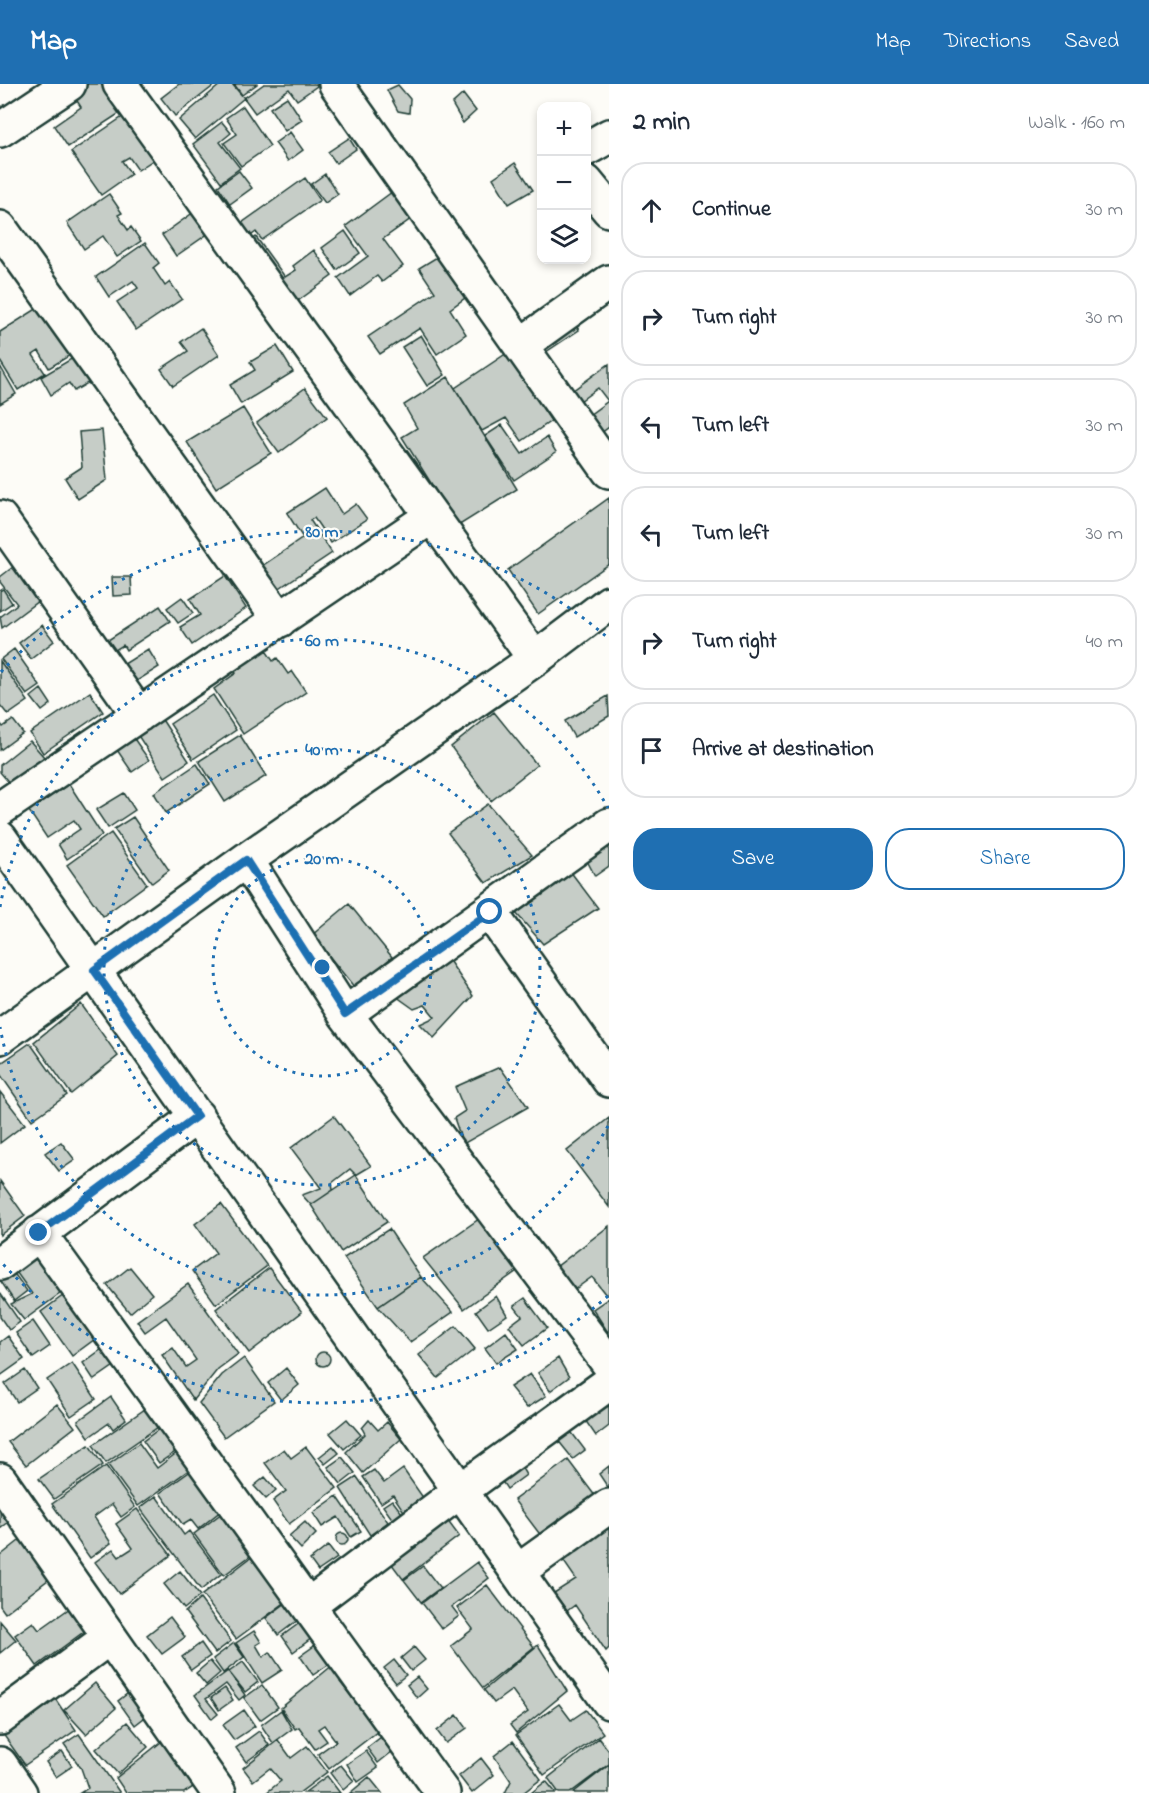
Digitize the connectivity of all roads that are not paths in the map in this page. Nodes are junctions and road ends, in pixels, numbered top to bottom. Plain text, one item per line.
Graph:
1 (69, 84) edge
2 (120, 84) edge
3 (336, 84) edge
4 (0, 130) edge
5 (609, 136) edge
6 (591, 146) edge
7 (591, 188) edge
8 (609, 210) edge
9 (0, 228) edge
10 (609, 282) edge
11 (520, 345) junction
12 (609, 471) edge
13 (432, 516) junction
14 (0, 518) edge
15 (609, 603) edge
16 (280, 620) junction
17 (535, 659) junction
18 (139, 715) junction
19 (0, 810) edge
20 (609, 825) edge
21 (0, 838) edge
22 (246, 860) junction
23 (490, 912) junction
24 (94, 970) junction
25 (345, 1014) junction
26 (0, 1037) edge
27 (609, 1080) edge
28 (197, 1116) junction
29 (39, 1233) junction
30 (0, 1263) edge
31 (609, 1364) edge
32 (609, 1383) edge
33 (0, 1480) edge
34 (460, 1491) junction
35 (609, 1506) edge
36 (517, 1572) junction
37 (309, 1605) junction
38 (110, 1637) junction
39 (609, 1702) edge
40 (0, 1718) edge
41 (0, 1764) edge
42 (20, 1793) edge
43 (219, 1793) edge
44 (443, 1793) edge

1 - 4 street
2 - 13 street
3 - 11 street
5 - 6 street
7 - 8 street
9 - 16 street
10 - 11 street
11 - 12 street
13 - 16 street
13 - 17 street
14 - 18 street
15 - 17 street
16 - 18 street
17 - 22 street
18 - 19 street
20 - 23 street
21 - 24 street
22 - 24 street
22 - 25 street
23 - 25 street
23 - 27 street
24 - 26 street
24 - 28 street
25 - 31 street
28 - 29 street
28 - 34 street
29 - 30 street
29 - 37 street
32 - 34 street
33 - 38 street
34 - 36 street
34 - 37 street
35 - 36 street
36 - 39 street
37 - 44 street
38 - 40 street
38 - 43 street
41 - 42 street

